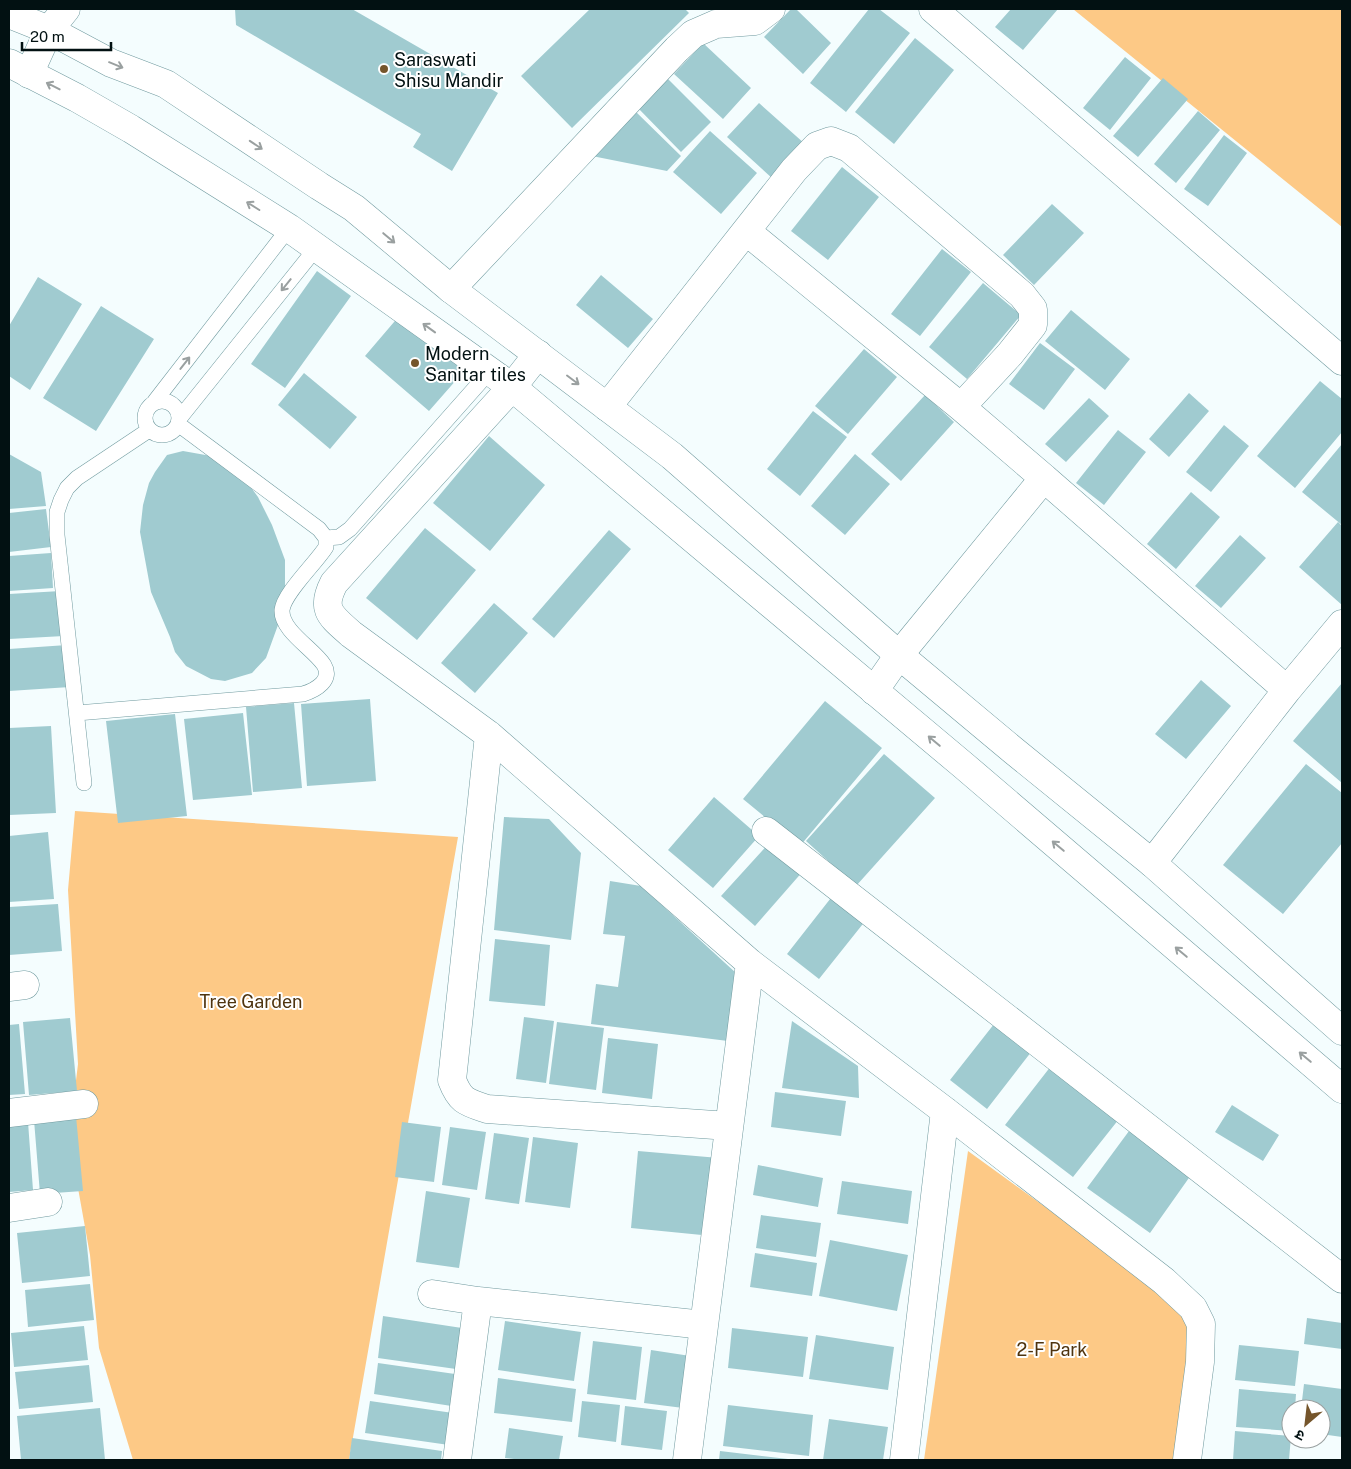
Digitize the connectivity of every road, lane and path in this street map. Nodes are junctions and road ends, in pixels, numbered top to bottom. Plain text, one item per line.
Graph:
1 (66, 9) edge
2 (771, 9) edge
3 (933, 9) edge
4 (9, 14) edge
5 (49, 30) junction
6 (19, 69) edge
7 (289, 228) junction
8 (746, 231) junction
9 (317, 247) junction
10 (451, 289) junction
11 (538, 354) junction
12 (1342, 361) edge
13 (490, 371) junction
14 (512, 387) junction
15 (155, 401) junction
16 (607, 407) junction
17 (961, 407) junction
18 (179, 422) junction
19 (149, 430) junction
20 (1044, 478) junction
21 (326, 538) junction
22 (1342, 624) edge
23 (900, 655) junction
24 (1286, 690) junction
25 (874, 691) junction
26 (77, 713) junction
27 (488, 735) junction
28 (84, 783) dead end
29 (766, 831) dead end
30 (1152, 863) junction
31 (750, 963) junction
32 (1342, 1030) edge
33 (1342, 1089) edge
34 (84, 1104) dead end
35 (945, 1111) junction
36 (9, 1113) edge
37 (729, 1126) junction
38 (48, 1202) dead end
39 (9, 1208) edge
40 (1342, 1279) edge
41 (432, 1294) dead end
42 (478, 1300) junction
43 (704, 1325) junction
44 (457, 1460) edge
45 (686, 1460) edge
46 (904, 1460) edge
47 (1187, 1460) edge

1 - 5 street
2 - 10 street
3 - 12 street
4 - 5 street
5 - 6 street
5 -> 10 street
7 -> 6 street
7 - 9 street
15 -> 7 lane
8 - 16 street
8 - 17 street
8 - 17 street
13 -> 9 street
9 -> 18 lane
10 - 11 street
11 - 14 street
11 -> 16 street
13 - 14 street
13 - 21 lane
14 - 25 street
14 - 27 street
15 - 18 lane
15 - 19 lane
16 - 23 street
17 - 20 street
18 - 19 lane
18 - 21 lane
19 - 26 lane
20 - 23 street
20 - 24 street
21 - 26 lane
22 - 24 street
23 - 25 street
23 - 30 street
24 - 30 street
33 -> 25 street
26 - 28 lane
27 - 31 street
27 - 37 street
29 - 40 street
30 - 32 street
31 - 35 street
31 - 37 street
34 - 36 street
35 - 46 street
35 - 47 street
37 - 43 street
38 - 39 street
41 - 42 street
42 - 43 street
42 - 44 street
43 - 45 street

